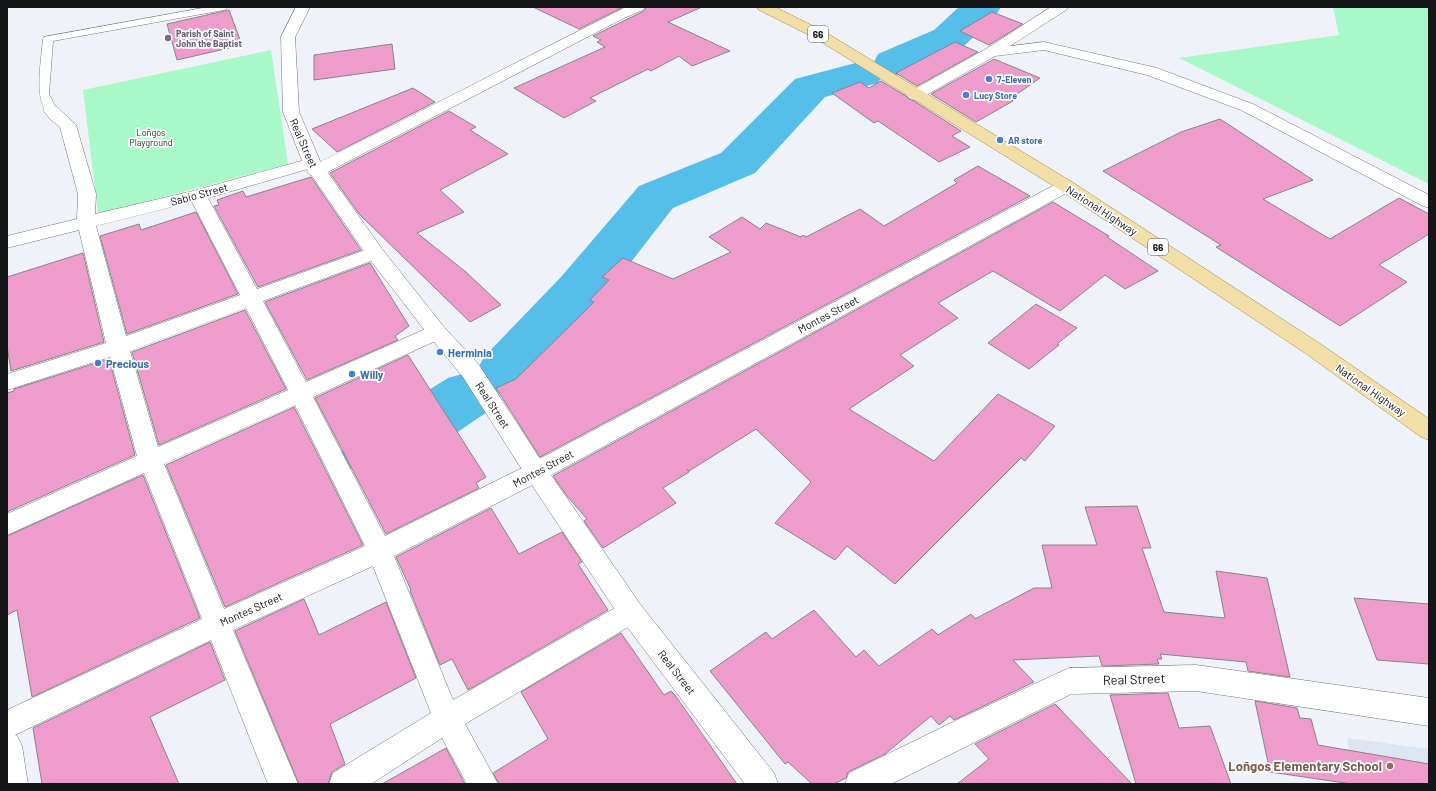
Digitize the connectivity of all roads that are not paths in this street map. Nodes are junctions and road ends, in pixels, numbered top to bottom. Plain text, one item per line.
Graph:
1 (224, 7) edge
2 (303, 7) edge
3 (638, 7) edge
4 (764, 7) edge
5 (1061, 7) edge
6 (991, 52) junction
7 (915, 95) junction
8 (51, 110) joint
9 (314, 167) junction
10 (1066, 186) junction
11 (198, 195) junction
12 (1429, 202) edge
13 (86, 223) junction
14 (7, 242) edge
15 (375, 252) junction
16 (252, 298) junction
17 (437, 332) junction
18 (118, 347) junction
19 (7, 382) edge
20 (301, 394) junction
21 (1429, 430) edge
22 (150, 459) junction
23 (536, 472) junction
24 (7, 525) edge
25 (380, 551) junction
26 (631, 612) junction
27 (218, 624) junction
28 (1429, 712) edge
29 (447, 719) junction
30 (7, 724) edge
31 (7, 746) edge
32 (13, 784) edge
33 (283, 784) edge
34 (344, 784) edge
35 (483, 784) edge
36 (763, 784) edge
37 (860, 784) edge

1 - 8 lane
2 - 9 street, Real Street
3 - 9 street, Sabio Street
4 - 7 main road, National Highway / 66
5 - 6 street
6 - 7 street
6 - 12 street
7 - 10 main road, National Highway / 66
8 - 13 street
9 - 11 street, Sabio Street
9 - 15 street, Real Street
10 - 21 main road, National Highway / 66
10 - 23 street, Montes Street
11 - 13 street, Sabio Street
11 - 16 street
13 - 14 street, Sabio Street
13 - 18 street
15 - 16 street
15 - 17 street, Real Street
16 - 18 street
16 - 20 street
17 - 20 street
17 - 23 street, Real Street
18 - 19 street
18 - 22 street
20 - 22 street
20 - 25 street
22 - 24 street
22 - 27 street
23 - 25 street, Montes Street
23 - 26 street, Real Street
25 - 27 street, Montes Street
25 - 29 street
26 - 29 street
26 - 36 street, Real Street
27 - 30 street, Montes Street
27 - 33 street
28 - 37 street, Real Street
29 - 34 street
29 - 35 street
31 - 32 street

